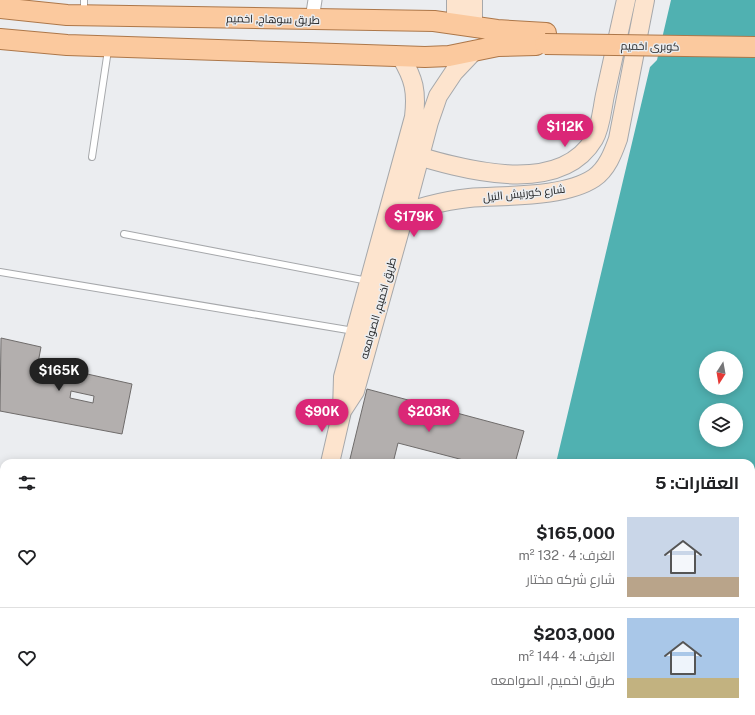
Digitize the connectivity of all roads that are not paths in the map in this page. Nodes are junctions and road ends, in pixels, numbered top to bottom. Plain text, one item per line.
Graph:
1 (315, 0) edge
2 (456, 0) edge
3 (473, 0) edge
4 (626, 0) edge
5 (645, 0) edge
6 (0, 8) edge
7 (67, 10) edge
8 (312, 19) junction
9 (464, 25) junction
10 (755, 35) edge
11 (0, 39) edge
12 (545, 39) junction
13 (67, 46) junction
14 (108, 46) junction
15 (755, 47) edge
16 (473, 52) junction
17 (401, 56) junction
18 (411, 153) junction
19 (92, 157) dead end
20 (405, 212) junction
21 (386, 220) junction
22 (124, 234) dead end
23 (0, 272) edge
24 (377, 283) junction
25 (363, 334) junction
26 (331, 459) edge

1 - 8 street
2 - 9 main road
3 - 9 main road
4 - 18 main road, شارع كورنيش النيل
5 - 20 main road, شارع كورنيش النيل
6 - 7 main road, طريق سوهاج, اخميم
7 - 8 main road, طريق سوهاج, اخميم
7 - 13 main road
8 - 9 main road, طريق سوهاج, اخميم
9 - 12 main road, طريق سوهاج, اخميم
10 - 12 main road, كوبرى اخميم
11 - 13 main road
12 - 15 main road, كوبرى اخميم, bridge
12 - 16 main road
13 - 14 main road
14 - 17 main road
14 - 19 lane
16 - 17 main road
16 - 18 main road, طريق اخميم, الصوامعه
17 - 18 main road, طريق اخميم, الصوامعه
18 - 20 main road, طريق اخميم, الصوامعه
18 - 21 main road, طريق اخميم, الصوامعه
20 - 21 main road, شارع كورنيش النيل
20 - 24 main road, طريق اخميم, الصوامعه
21 - 24 main road, طريق اخميم, الصوامعه
22 - 24 lane
23 - 25 lane
24 - 25 main road, طريق اخميم, الصوامعه
25 - 26 main road, طريق اخميم, الصوامعه

